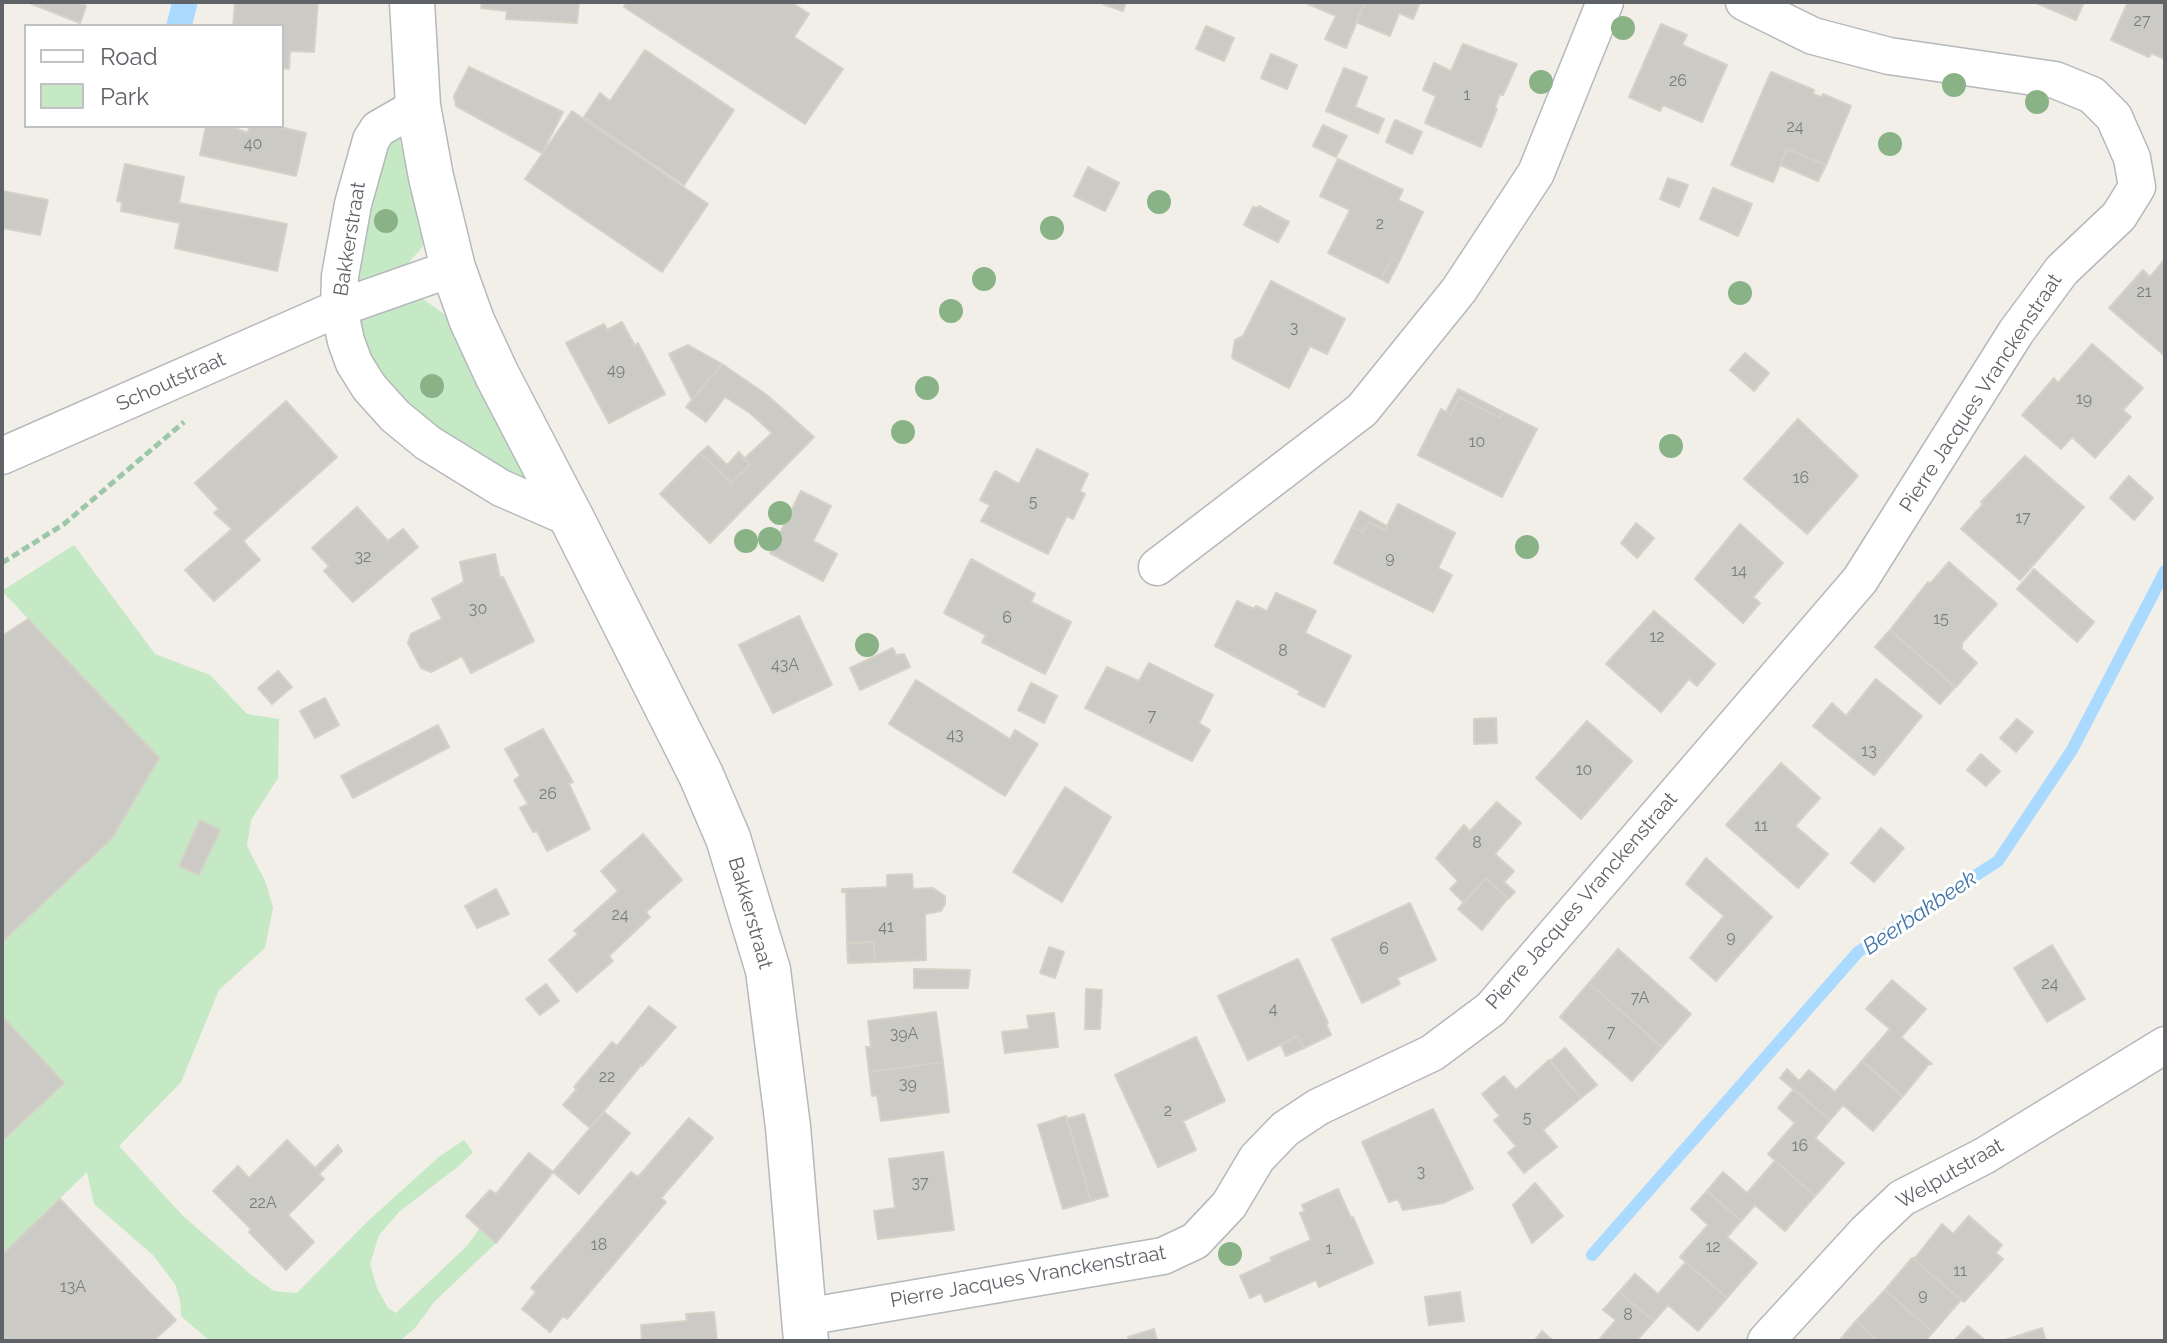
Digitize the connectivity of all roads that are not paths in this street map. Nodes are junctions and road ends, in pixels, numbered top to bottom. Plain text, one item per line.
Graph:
1 (412, 2) edge
2 (1605, 2) edge
3 (1744, 2) edge
4 (418, 106) junction
5 (2150, 169) edge
6 (453, 268) junction
7 (339, 308) junction
8 (2, 456) edge
9 (572, 519) junction
10 (1157, 567) dead end
11 (2165, 1045) edge
12 (806, 1329) edge
13 (1766, 1341) edge

1 - 4 street, Bakkerstraat
2 - 10 street
3 - 5 street, Pierre Jacques Vranckenstraat
4 - 6 street, Bakkerstraat
4 - 7 street, Bakkerstraat
5 - 12 street, Pierre Jacques Vranckenstraat
6 - 7 street, Schoutstraat
6 - 9 street, Bakkerstraat
7 - 8 street, Schoutstraat
7 - 9 street, Bakkerstraat
9 - 12 street, Bakkerstraat
11 - 13 street, Welputstraat

